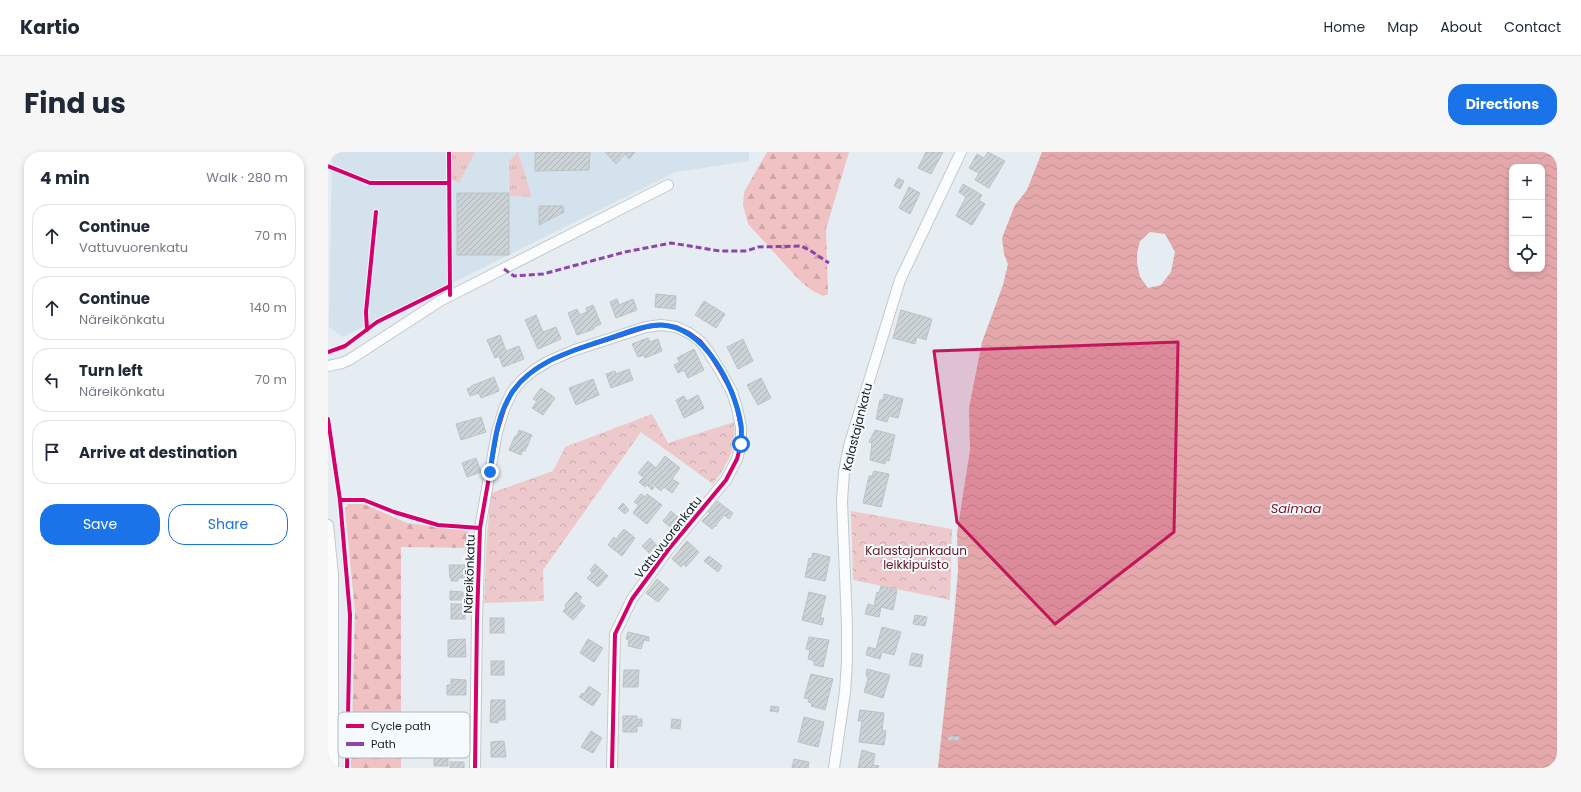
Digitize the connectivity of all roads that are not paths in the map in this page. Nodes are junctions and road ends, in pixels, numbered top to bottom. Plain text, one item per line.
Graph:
1 (961, 152) edge
2 (668, 186) dead end
3 (708, 351) joint
4 (328, 366) edge
5 (328, 525) edge
6 (333, 768) edge
7 (475, 768) edge
8 (612, 768) edge
9 (834, 768) edge

1 - 9 street, Kalastajankatu
2 - 4 street
3 - 7 street, Näreikönkatu
3 - 8 street, Vattuvuorenkatu
5 - 6 street

